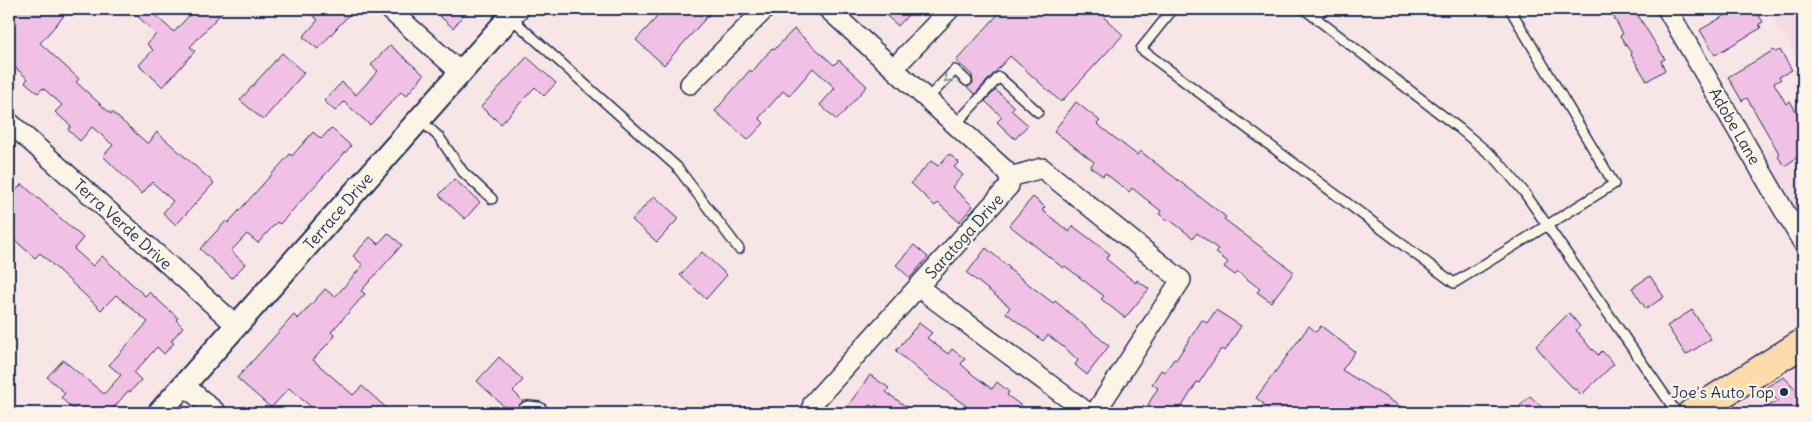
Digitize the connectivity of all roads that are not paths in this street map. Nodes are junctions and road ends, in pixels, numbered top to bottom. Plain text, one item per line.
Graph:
1 (389, 9) edge
2 (766, 9) edge
3 (828, 9) edge
4 (950, 9) edge
5 (1173, 9) edge
6 (1304, 9) edge
7 (1323, 9) edge
8 (1510, 9) edge
9 (1667, 9) edge
10 (513, 13) edge
11 (1315, 17) junction
12 (894, 68) junction
13 (460, 72) junction
14 (967, 81) dead end
15 (690, 84) dead end
16 (927, 99) junction
17 (1038, 112) dead end
18 (419, 118) junction
19 (9, 122) edge
20 (954, 126) junction
21 (1010, 177) junction
22 (492, 199) dead end
23 (1547, 227) junction
24 (1801, 236) edge
25 (739, 249) dead end
26 (918, 287) junction
27 (236, 325) junction
28 (1803, 343) edge
29 (184, 385) junction
30 (158, 413) edge
31 (217, 413) edge
32 (810, 413) edge
33 (1088, 413) edge
34 (1095, 413) edge
35 (1677, 413) edge
36 (1692, 413) edge

1 - 13 street
2 - 15 street
3 - 12 street, Saratoga Drive
4 - 12 street
5 - 23 lane
6 - 11 lane
7 - 11 lane
8 - 23 lane
9 - 24 street, Adobe Lane
10 - 13 street, Terrace Drive
10 - 25 lane
11 - 23 lane
12 - 16 street, Saratoga Drive
13 - 18 street, Terrace Drive
14 -> 16 lane
16 - 20 street, Saratoga Drive
17 - 20 lane
18 - 22 lane
18 - 27 street, Terrace Drive
19 - 27 street, Terra Verde Drive
20 - 21 street, Saratoga Drive
21 - 26 street, Saratoga Drive
21 - 34 street
23 - 35 lane
26 - 32 street, Saratoga Drive
26 - 33 street
27 - 29 street, Terrace Drive
28 - 36 main road
29 - 30 street, Terrace Drive
29 - 31 street

